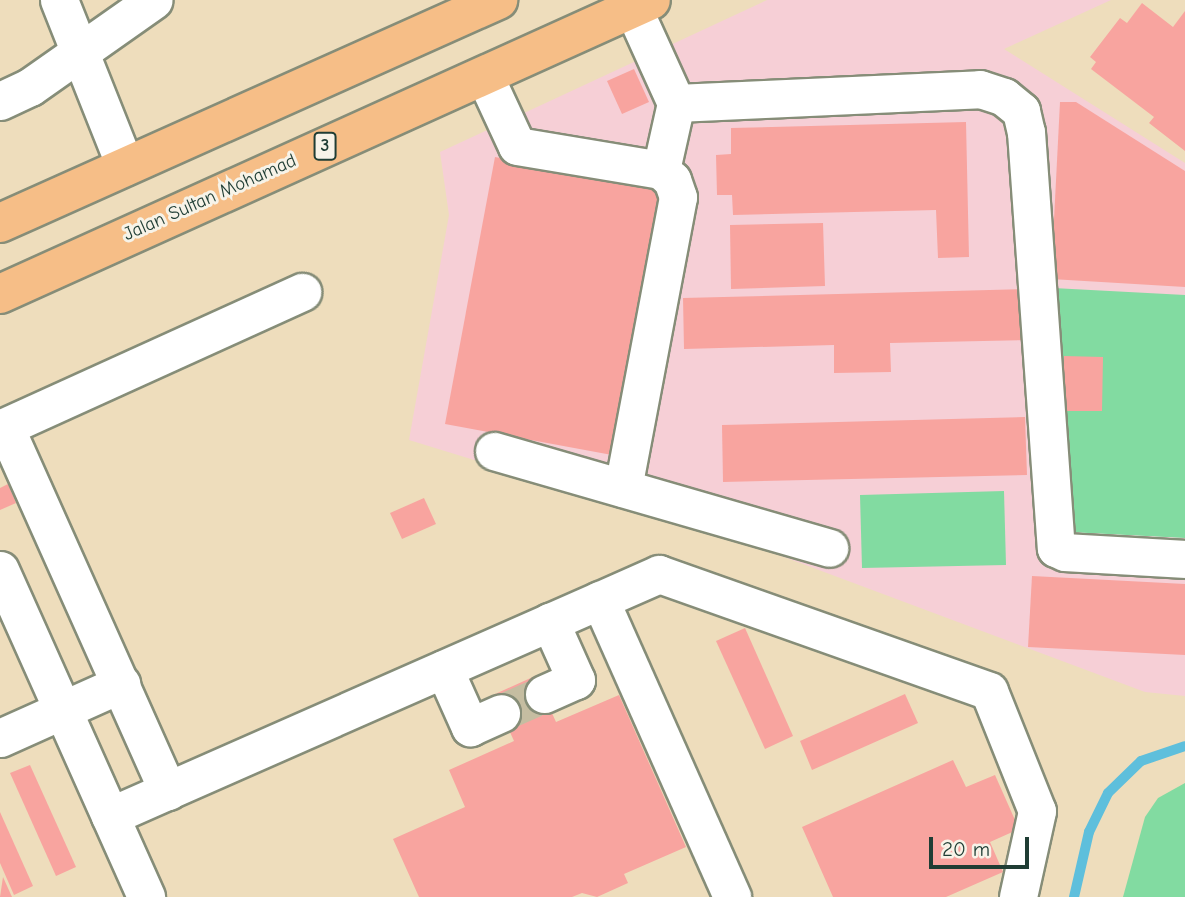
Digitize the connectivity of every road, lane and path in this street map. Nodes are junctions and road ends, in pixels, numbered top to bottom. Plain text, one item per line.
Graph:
1 (59, 0) edge
2 (498, 0) edge
3 (150, 1) edge
4 (642, 4) edge
5 (77, 54) junction
6 (484, 75) junction
7 (0, 101) edge
8 (676, 103) junction
9 (125, 166) junction
10 (661, 170) junction
11 (0, 222) edge
12 (302, 292) dead end
13 (0, 294) edge
14 (3, 428) edge
15 (494, 451) dead end
16 (623, 488) junction
17 (829, 548) dead end
18 (1185, 559) edge
19 (0, 569) edge
20 (600, 600) junction
21 (550, 622) junction
22 (444, 669) junction
23 (121, 684) junction
24 (544, 694) tunnel mouth
25 (62, 710) junction
26 (501, 713) tunnel mouth
27 (0, 738) edge
28 (168, 791) junction
29 (110, 816) junction
30 (146, 897) edge
31 (732, 897) edge
32 (1018, 897) edge

1 - 5 street
2 - 9 highway
3 - 5 street
4 - 6 highway, Jalan Sultan Mohamad / 3
4 - 8 street
5 - 7 street
5 - 9 street
6 - 10 street
6 - 13 highway, Jalan Sultan Mohamad / 3
8 - 10 street
8 - 18 street
9 - 11 highway
10 - 16 street
12 - 14 street
14 - 23 street
15 - 16 street
16 - 17 street
19 - 25 street
20 - 21 street
20 - 31 street
20 - 32 street
21 - 22 street
21 - 24 street
22 - 26 street
22 - 28 street
23 - 25 street
23 - 28 street
25 - 27 street
25 - 29 street
28 - 29 street
29 - 30 street

